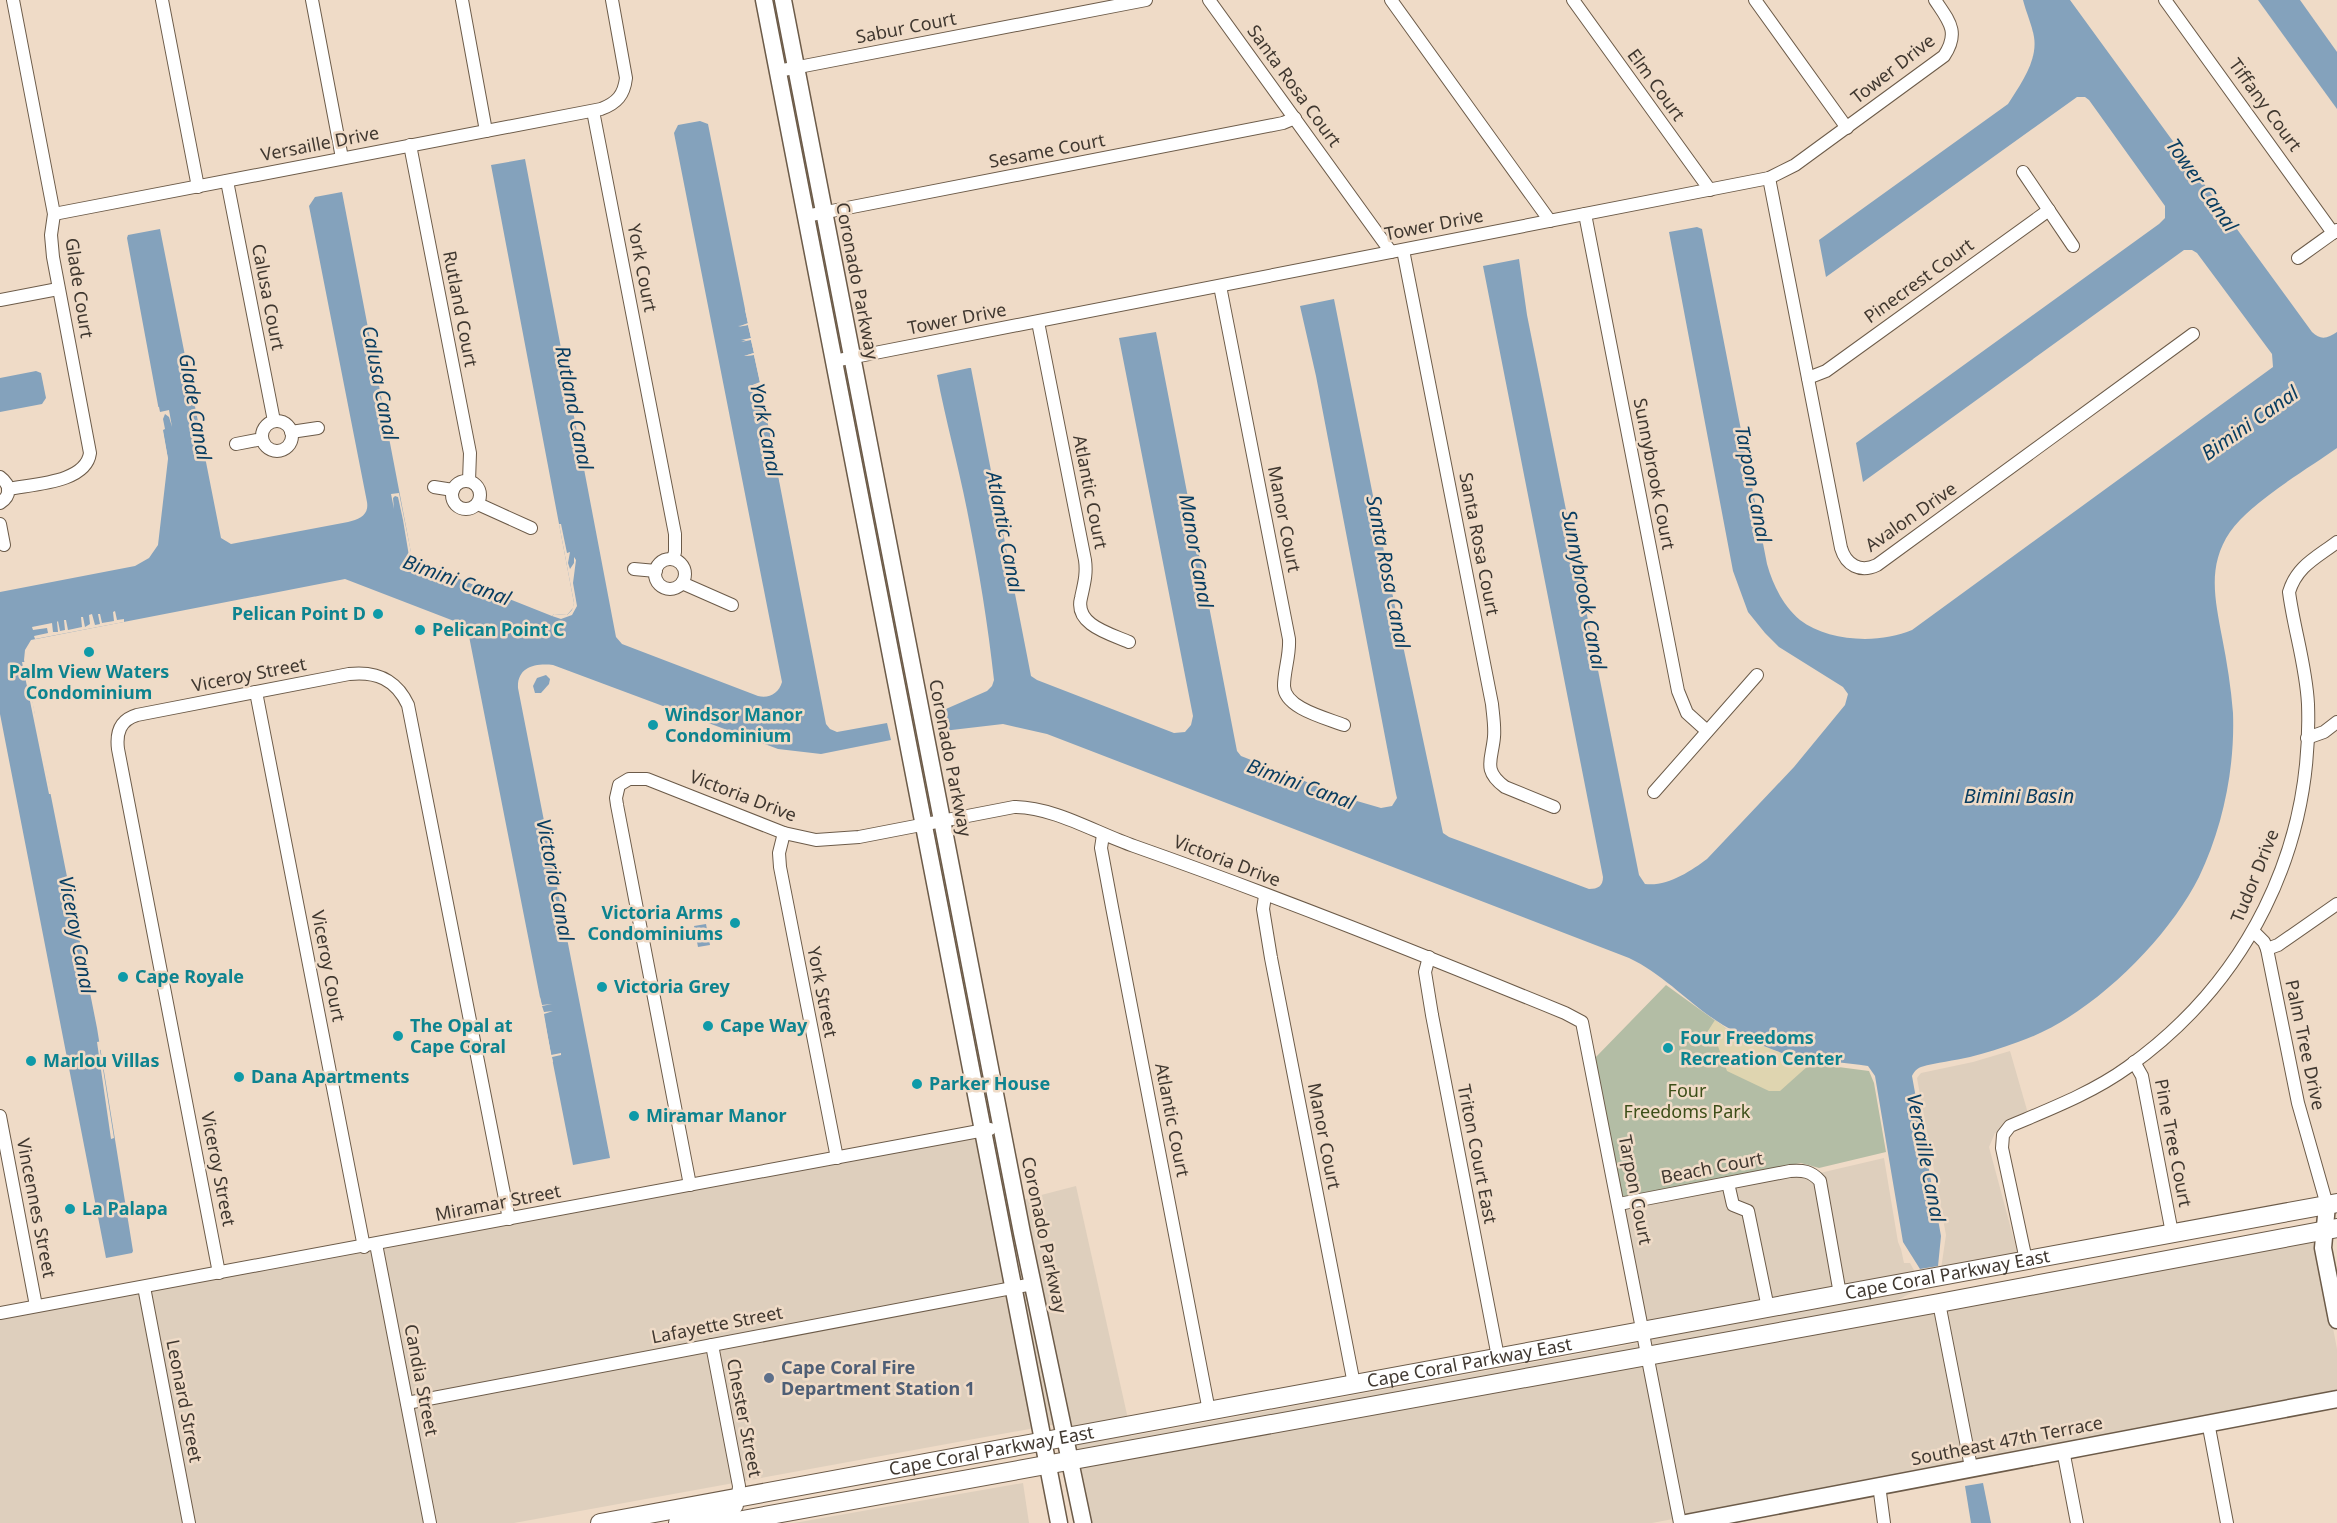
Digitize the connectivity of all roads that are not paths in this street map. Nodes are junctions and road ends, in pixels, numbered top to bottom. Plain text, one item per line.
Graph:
1 (13, 0) edge
2 (162, 0) edge
3 (312, 0) edge
4 (462, 0) edge
5 (612, 0) edge
6 (764, 0) edge
7 (783, 0) edge
8 (1146, 0) edge
9 (1209, 0) edge
10 (1391, 0) edge
11 (1573, 0) edge
12 (1755, 0) edge
13 (1935, 0) edge
14 (2165, 0) edge
15 (796, 68) junction
16 (778, 71) junction
17 (593, 111) junction
18 (1295, 118) junction
19 (1847, 128) junction
20 (486, 131) junction
21 (411, 145) junction
22 (342, 158) junction
23 (2023, 172) dead end
24 (1769, 178) junction
25 (227, 181) junction
26 (198, 187) junction
27 (1710, 190) junction
28 (2049, 210) junction
29 (824, 212) junction
30 (54, 214) junction
31 (1585, 214) junction
32 (806, 216) junction
33 (1550, 221) junction
34 (2335, 231) edge
35 (2073, 246) dead end
36 (1397, 251) junction
37 (2298, 258) dead end
38 (1220, 286) junction
39 (58, 289) junction
40 (0, 300) edge
41 (1038, 322) junction
42 (2193, 334) dead end
43 (852, 357) junction
44 (834, 361) junction
45 (1808, 378) junction
46 (274, 421) junction
47 (318, 428) dead end
48 (291, 432) junction
49 (262, 439) junction
50 (236, 444) dead end
51 (0, 477) edge
52 (469, 481) junction
53 (434, 487) dead end
54 (8, 489) junction
55 (453, 490) junction
56 (0, 503) edge
57 (478, 504) junction
58 (0, 524) edge
59 (531, 528) dead end
60 (2337, 542) edge
61 (4, 545) dead end
62 (673, 559) junction
63 (634, 569) dead end
64 (656, 571) junction
65 (895, 579) junction
66 (877, 582) junction
67 (682, 583) junction
68 (732, 605) dead end
69 (1129, 642) dead end
70 (1757, 675) dead end
71 (256, 692) junction
72 (2337, 723) edge
73 (1344, 725) dead end
74 (1707, 731) junction
75 (2307, 738) junction
76 (1654, 792) dead end
77 (1554, 807) dead end
78 (942, 821) junction
79 (924, 824) junction
80 (784, 833) junction
81 (1104, 835) junction
82 (1265, 896) junction
83 (2337, 904) edge
84 (2253, 931) junction
85 (2267, 949) junction
86 (1429, 957) junction
87 (1582, 1022) joint
88 (2134, 1062) junction
89 (0, 1116) edge
90 (1001, 1126) junction
91 (983, 1130) junction
92 (837, 1158) junction
93 (1728, 1183) junction
94 (690, 1185) junction
95 (1619, 1204) junction
96 (2332, 1204) edge
97 (509, 1219) junction
98 (2334, 1229) edge
99 (2172, 1233) junction
100 (370, 1246) junction
101 (2026, 1260) junction
102 (219, 1272) junction
103 (1033, 1284) junction
104 (144, 1287) junction
105 (1013, 1288) junction
106 (1840, 1294) junction
107 (1939, 1303) junction
108 (36, 1306) junction
109 (1768, 1308) junction
110 (1893, 1311) junction
111 (0, 1313) edge
112 (2337, 1320) edge
113 (1643, 1331) junction
114 (712, 1345) junction
115 (1648, 1355) junction
116 (1498, 1357) junction
117 (1354, 1384) junction
118 (2337, 1399) edge
119 (407, 1403) junction
120 (1209, 1411) junction
121 (2208, 1422) junction
122 (1065, 1437) junction
123 (1043, 1441) junction
124 (2063, 1450) junction
125 (1070, 1459) junction
126 (1048, 1463) junction
127 (1971, 1467) junction
128 (859, 1475) junction
129 (1879, 1485) junction
130 (738, 1498) junction
131 (747, 1521) edge
132 (189, 1523) edge
133 (430, 1523) edge
134 (600, 1523) edge
135 (678, 1523) edge
136 (726, 1523) edge
137 (1059, 1523) edge
138 (1083, 1523) edge
139 (1680, 1523) edge
140 (1686, 1523) edge
141 (1884, 1523) edge
142 (2077, 1523) edge
143 (2227, 1523) edge

1 - 30 street, Glade Court
2 - 26 street
3 - 22 street
4 - 20 street
5 - 17 street
6 - 16 street
7 - 15 street, Coronado Parkway
8 - 15 street, Sabur Court
9 - 18 street, Santa Rosa Court
10 - 33 street
11 - 27 street, Elm Court
12 - 19 street
13 - 19 street, Tower Drive
14 - 34 street, Tiffany Court
15 - 16 street, Sabur Court
15 - 29 street, Coronado Parkway
16 - 32 street
17 - 20 street, Versaille Drive
17 - 62 street, York Court
18 - 29 street, Sesame Court
18 - 36 street, Santa Rosa Court
19 - 24 street, Tower Drive
20 - 21 street, Versaille Drive
21 - 22 street, Versaille Drive
21 - 52 street, Rutland Court
22 - 25 street, Versaille Drive
23 - 28 street
24 - 27 street, Tower Drive
24 - 45 street, Avalon Drive
25 - 26 street, Versaille Drive
25 - 46 street, Calusa Court
26 - 30 street, Versaille Drive
27 - 31 street, Tower Drive
28 - 35 street
28 - 45 street, Pinecrest Court
29 - 32 street, Sesame Court
29 - 43 street, Coronado Parkway
30 - 39 street, Glade Court
31 - 33 street, Tower Drive
31 - 74 street, Sunnybrook Court
32 - 44 street
33 - 36 street, Tower Drive
34 - 37 street, Tiffany Court
36 - 38 street, Tower Drive
36 - 77 street, Santa Rosa Court
38 - 41 street, Tower Drive
38 - 73 street, Manor Court
39 - 40 street
39 - 54 street, Glade Court
41 - 43 street, Tower Drive
41 - 69 street, Atlantic Court
42 - 45 street, Avalon Drive
43 - 44 street, Tower Drive
43 - 65 street, Coronado Parkway
44 - 66 street
46 - 48 street
46 - 49 street
47 - 48 street
48 - 49 street
49 - 50 street
51 - 54 street
52 - 55 street
52 - 57 street, Rutland Court
53 - 55 street
54 - 56 street
55 - 57 street
57 - 59 street
58 - 61 street
60 - 75 street, Tudor Drive
62 - 64 street
62 - 67 street, York Court
63 - 64 street
64 - 67 street
65 - 66 street
65 - 78 street, Coronado Parkway
66 - 79 street
67 - 68 street
70 - 74 street
71 - 97 street, Viceroy Street
71 - 100 street, Viceroy Court
71 - 102 street, Viceroy Street
72 - 75 street
74 - 76 street
75 - 84 street, Tudor Drive
78 - 79 street, Victoria Drive
78 - 81 street, Victoria Drive
78 - 90 street, Coronado Parkway
79 - 80 street, Victoria Drive
79 - 91 street
80 - 92 street, York Street
80 - 94 street, Victoria Drive
81 - 82 street, Victoria Drive
81 - 120 street, Atlantic Court
82 - 86 street, Victoria Drive
82 - 117 street, Manor Court
83 - 85 street
84 - 85 street, Palm Tree Drive
84 - 88 street, Tudor Drive
85 - 96 street, Palm Tree Drive
86 - 87 street, Victoria Drive
86 - 116 street, Triton Court East
87 - 95 street, Tarpon Court
88 - 99 street, Pine Tree Court
88 - 101 street, Tudor Drive
89 - 108 street, Vincennes Street
90 - 91 street, Miramar Street
90 - 103 street, Coronado Parkway
91 - 92 street, Miramar Street
91 - 105 street
92 - 94 street, Miramar Street
93 - 95 street, Beach Court
93 - 106 street, Beach Court
93 - 109 street
94 - 97 street, Miramar Street
95 - 113 street, Tarpon Court
96 - 98 street
96 - 99 main road, Cape Coral Parkway East
97 - 100 street, Miramar Street
98 - 107 main road, Cape Coral Parkway East
98 - 112 street
99 - 101 main road, Cape Coral Parkway East
100 - 102 street, Miramar Street
100 - 119 street, Candia Street
101 - 106 main road, Cape Coral Parkway East
101 - 110 main road
102 - 104 street, Miramar Street
103 - 105 street, Lafayette Street
103 - 122 street, Coronado Parkway
104 - 108 street, Miramar Street
104 - 132 street, Leonard Street
105 - 114 street, Lafayette Street
105 - 123 street
106 - 109 main road, Cape Coral Parkway East
107 - 110 main road, Cape Coral Parkway East
107 - 127 street
108 - 111 street, Miramar Street
109 - 113 main road, Cape Coral Parkway East
110 - 115 main road, Cape Coral Parkway East
113 - 115 street, Tarpon Court
113 - 116 main road, Cape Coral Parkway East
114 - 119 street, Lafayette Street
114 - 130 street, Chester Street
115 - 125 main road, Cape Coral Parkway East
115 - 139 street, Tarpon Court
116 - 117 main road, Cape Coral Parkway East
117 - 120 main road, Cape Coral Parkway East
118 - 121 street, Southeast 47th Terrace
119 - 133 street, Candia Street
120 - 122 main road, Cape Coral Parkway East
121 - 124 street, Southeast 47th Terrace
121 - 143 street
122 - 123 main road, Cape Coral Parkway East
122 - 125 street, Coronado Parkway
123 - 126 street
123 - 128 main road, Cape Coral Parkway East
124 - 127 street, Southeast 47th Terrace
124 - 142 street
125 - 126 main road, Cape Coral Parkway East
125 - 138 street, Coronado Parkway
126 - 131 main road, Cape Coral Parkway East
126 - 137 street
127 - 129 street, Southeast 47th Terrace
128 - 130 main road, Cape Coral Parkway East
128 - 131 main road
129 - 140 street, Southeast 47th Terrace
129 - 141 street
130 - 134 main road, Cape Coral Parkway East
130 - 135 main road
131 - 136 main road, Cape Coral Parkway East

